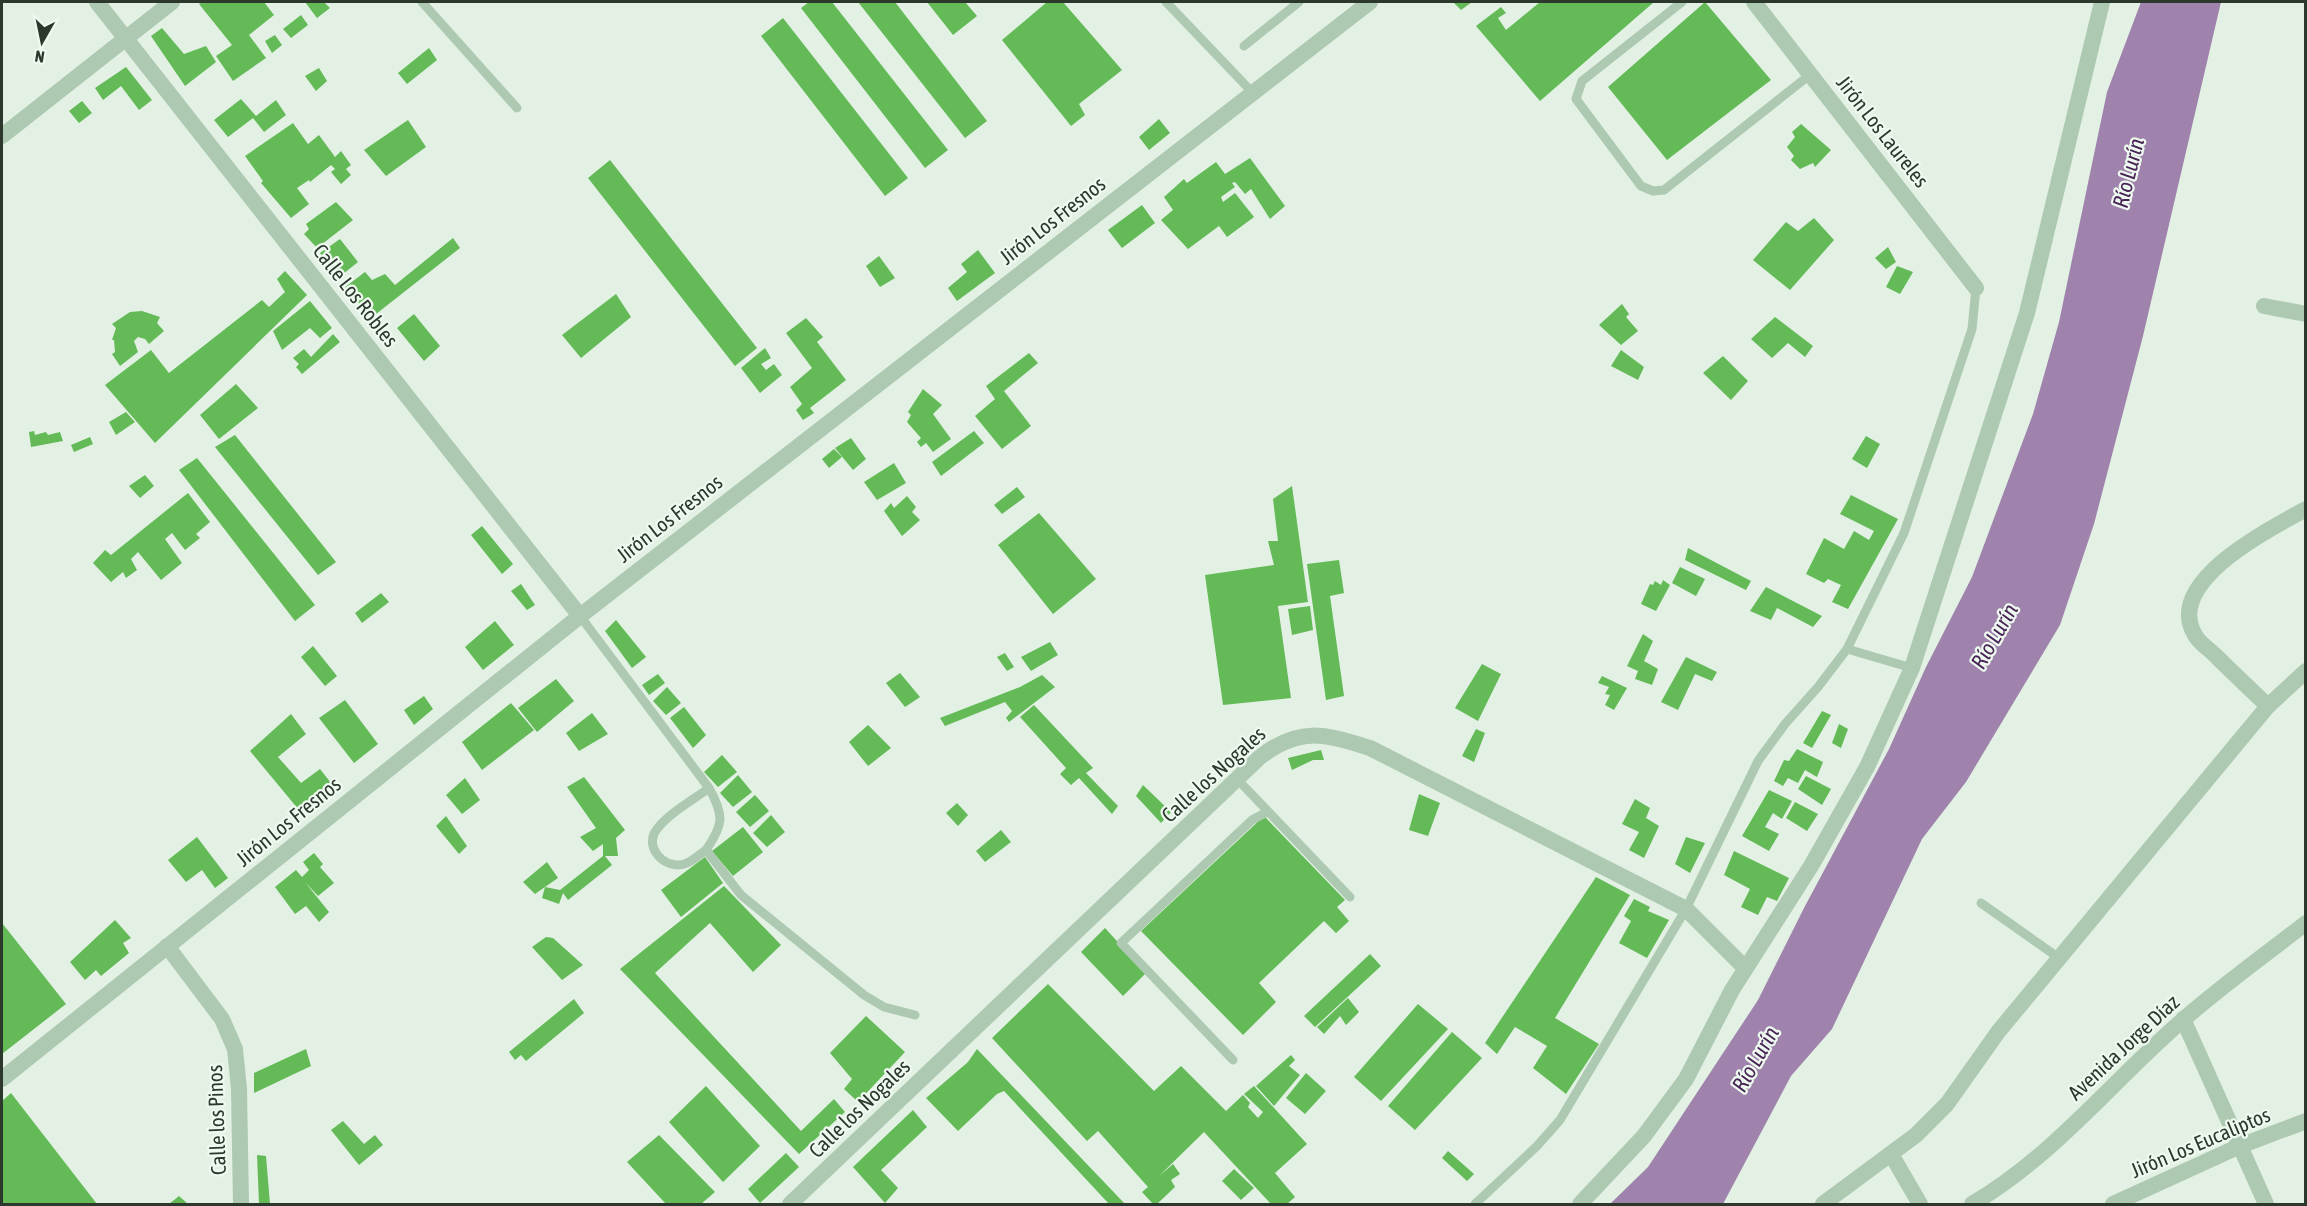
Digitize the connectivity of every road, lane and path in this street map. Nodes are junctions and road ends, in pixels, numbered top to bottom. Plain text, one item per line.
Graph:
1 (97, 2) edge
2 (172, 2) edge
3 (422, 2) edge
4 (1166, 2) edge
5 (1299, 2) edge
6 (1682, 2) edge
7 (1754, 2) edge
8 (2102, 2) edge
9 (1366, 3) edge
10 (126, 38) junction
11 (1244, 46) dead end
12 (1811, 74) junction
13 (1252, 93) junction
14 (517, 108) dead end
15 (2, 136) edge
16 (1976, 288) joint
17 (2264, 306) dead end
18 (2306, 314) edge
19 (2306, 508) edge
20 (580, 616) junction
21 (1847, 648) junction
22 (1911, 668) junction
23 (2306, 671) edge
24 (2268, 706) junction
25 (1237, 779) junction
26 (709, 788) junction
27 (1267, 812) junction
28 (706, 850) junction
29 (1350, 897) dead end
30 (1980, 903) dead end
31 (1686, 909) junction
32 (2306, 923) edge
33 (167, 946) junction
34 (2059, 958) junction
35 (1745, 968) junction
36 (915, 1015) dead end
37 (2184, 1019) junction
38 (1233, 1060) dead end
39 (2, 1079) edge
40 (2306, 1121) edge
41 (2240, 1146) junction
42 (1891, 1154) junction
43 (241, 1204) edge
44 (790, 1204) edge
45 (1474, 1204) edge
46 (1580, 1204) edge
47 (1823, 1204) edge
48 (1920, 1204) edge
49 (1972, 1204) edge
50 (2113, 1204) edge
51 (2266, 1204) edge

1 - 10 street, Calle Los Robles
2 - 10 street
3 - 14 lane
4 - 13 lane
5 - 11 lane
6 - 12 lane
7 - 12 street, Jirón Los Laureles
8 - 22 street
9 - 13 street, Jirón Los Fresnos
10 - 15 street
10 - 20 street, Calle Los Robles
12 - 16 street, Jirón Los Laureles
13 - 20 street, Jirón Los Fresnos
16 - 21 lane
17 - 18 street
19 - 24 street
20 - 26 lane
20 - 33 street, Jirón Los Fresnos
21 - 22 lane
21 - 31 lane
22 - 35 street
23 - 24 street
24 - 34 street
25 - 27 lane
25 - 31 street, Calle los Nogales
25 - 44 street, Calle los Nogales
26 - 28 lane
26 - 28 lane
27 - 29 lane
27 - 38 lane
28 - 36 lane
30 - 34 lane
31 - 35 street, Calle los Nogales
31 - 45 lane
32 - 37 street, Avenida Jorge Díaz
33 - 39 street, Jirón Los Fresnos
33 - 43 street, Calle los Pinos
34 - 42 street
35 - 46 street
37 - 41 street
37 - 49 street, Avenida Jorge Díaz
40 - 41 street, Jirón Los Eucaliptos
41 - 50 street, Jirón Los Eucaliptos
41 - 51 street
42 - 47 street
42 - 48 street

